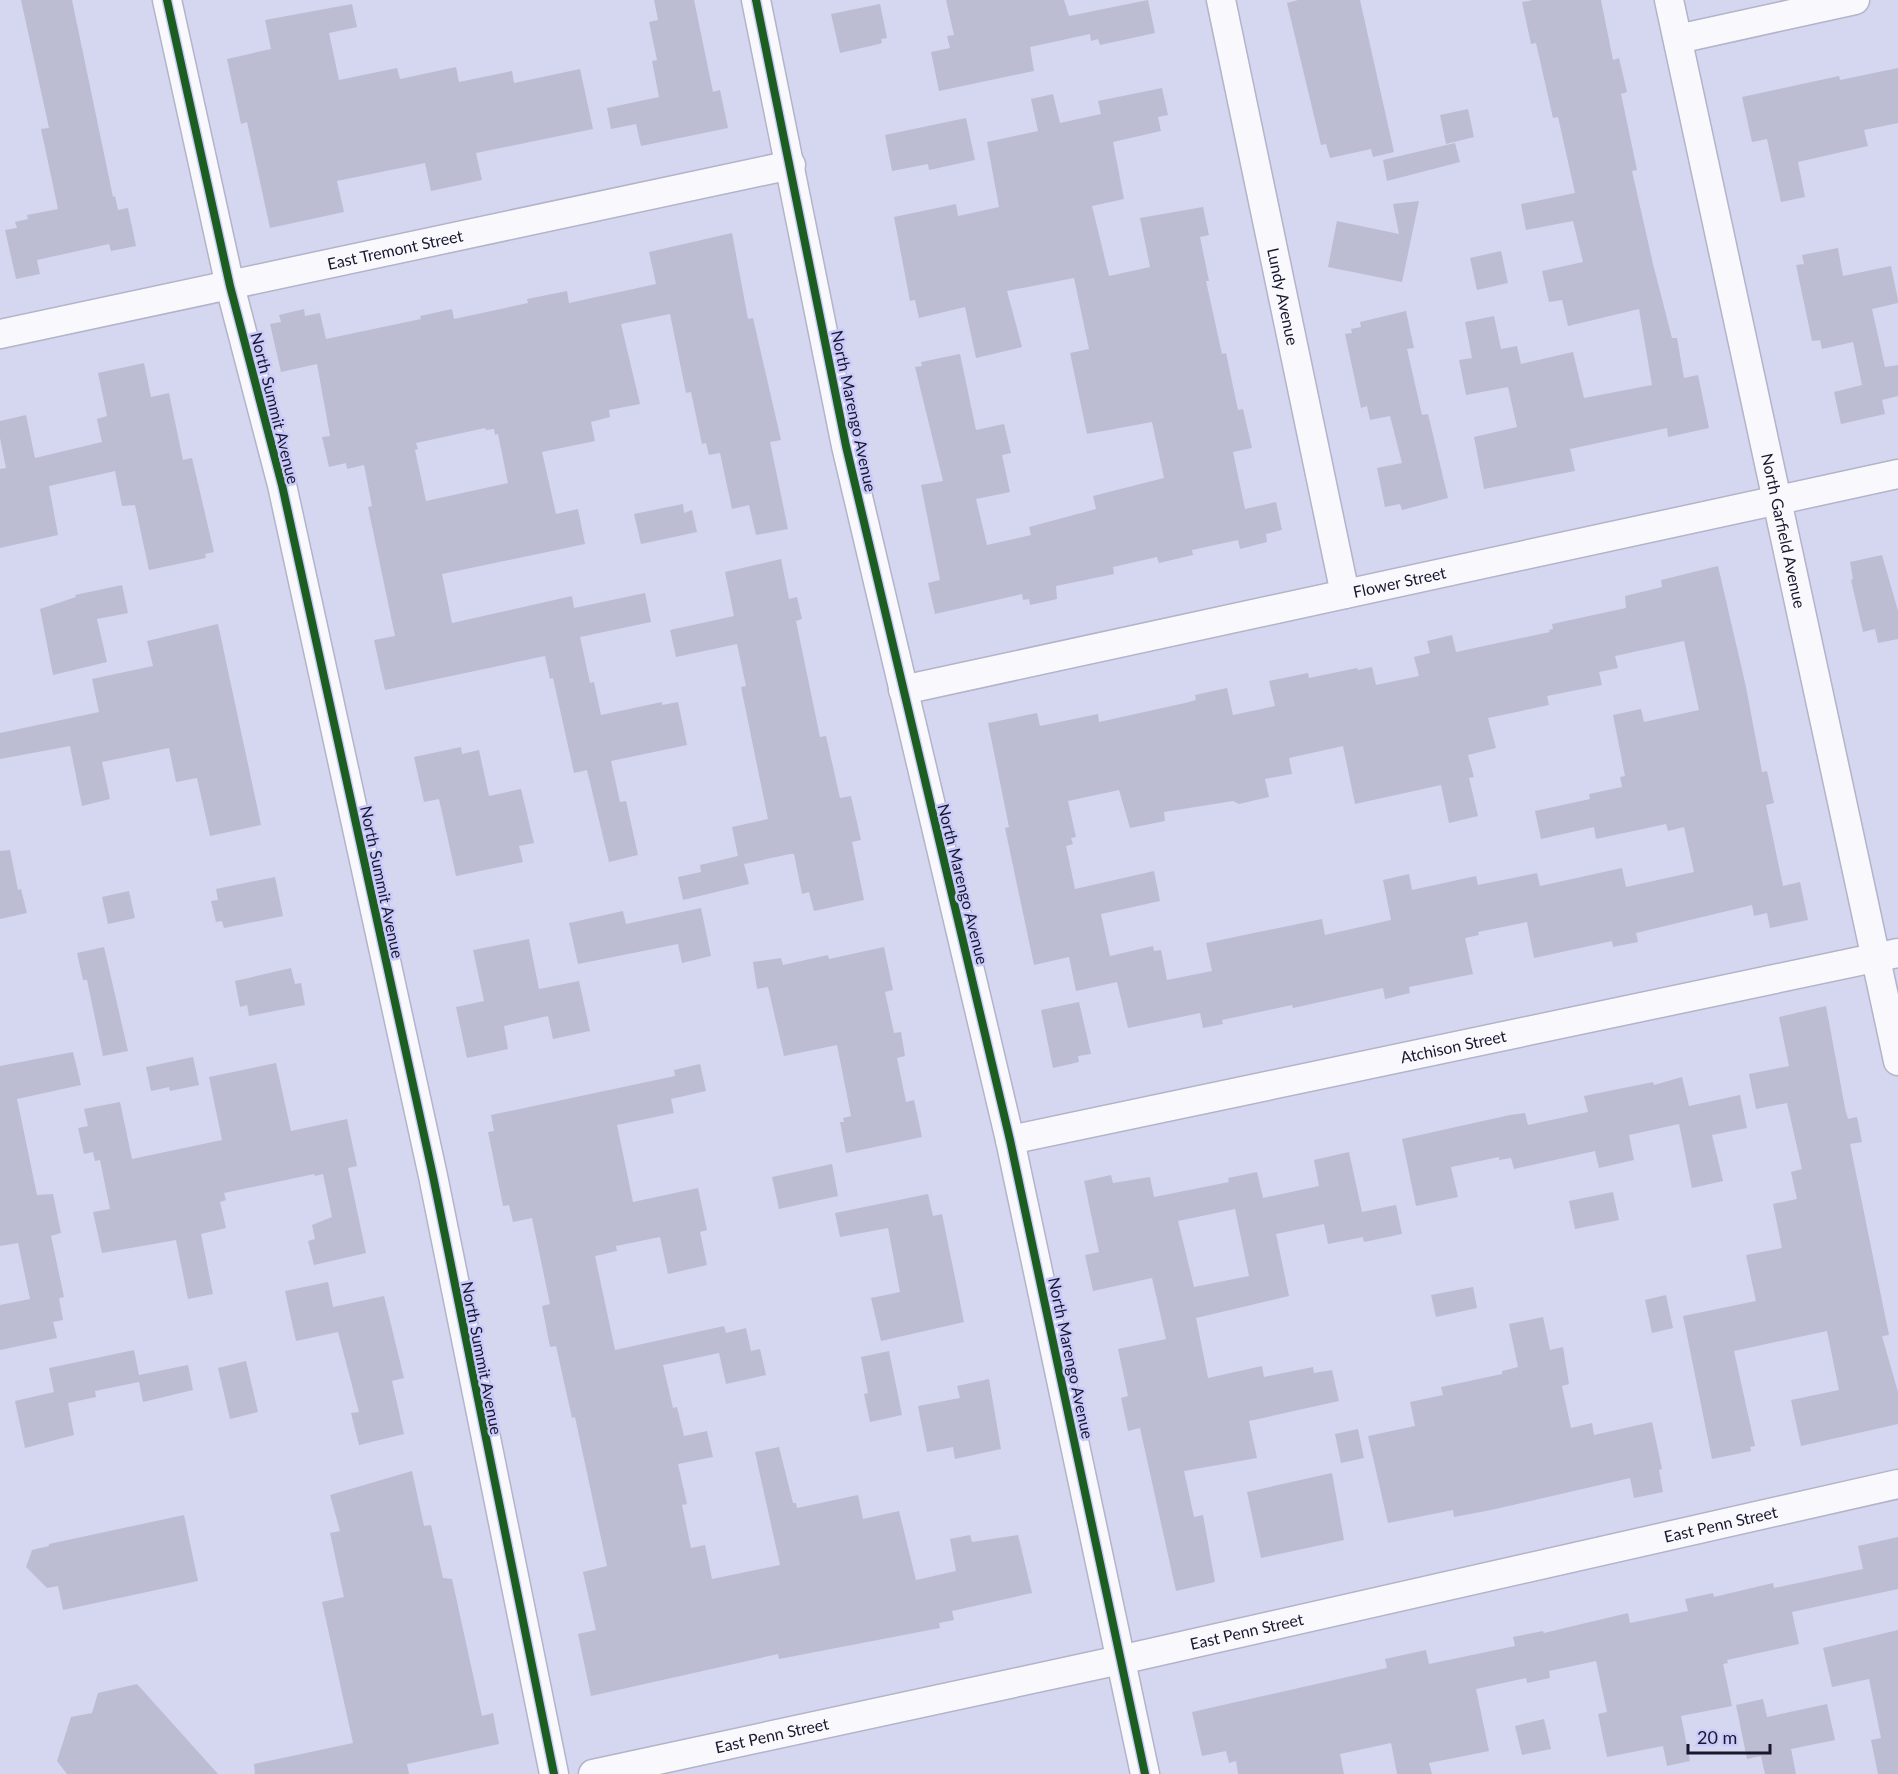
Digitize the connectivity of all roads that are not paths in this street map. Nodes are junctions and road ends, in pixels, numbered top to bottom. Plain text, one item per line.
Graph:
1 (167, 0) edge
2 (756, 0) edge
3 (1221, 0) edge
4 (1669, 0) edge
5 (1855, 0) edge
6 (1678, 39) junction
7 (790, 165) junction
8 (230, 286) junction
9 (0, 334) edge
10 (1898, 474) edge
11 (1777, 501) junction
12 (1345, 594) junction
13 (903, 690) junction
14 (1886, 955) edge
15 (1898, 1061) edge
16 (1010, 1140) junction
17 (1898, 1484) edge
18 (1120, 1660) junction
19 (554, 1774) edge
20 (593, 1774) edge
21 (1145, 1774) edge

1 - 8 street, North Summit Avenue
2 - 7 street, North Marengo Avenue
3 - 12 street, Lundy Avenue
4 - 6 street, North Garfield Avenue
5 - 6 street
6 - 11 street, North Garfield Avenue
7 - 8 street, East Tremont Street
7 - 13 street, North Marengo Avenue
8 - 9 street, East Tremont Street
8 - 19 street, North Summit Avenue
10 - 11 street, Flower Street
11 - 12 street, Flower Street
11 - 14 street, North Garfield Avenue
12 - 13 street, Flower Street
13 - 16 street, North Marengo Avenue
14 - 15 street, North Garfield Avenue
14 - 16 street, Atchison Street
16 - 18 street, North Marengo Avenue
17 - 18 street, East Penn Street
18 - 20 street, East Penn Street
18 - 21 street, North Marengo Avenue

